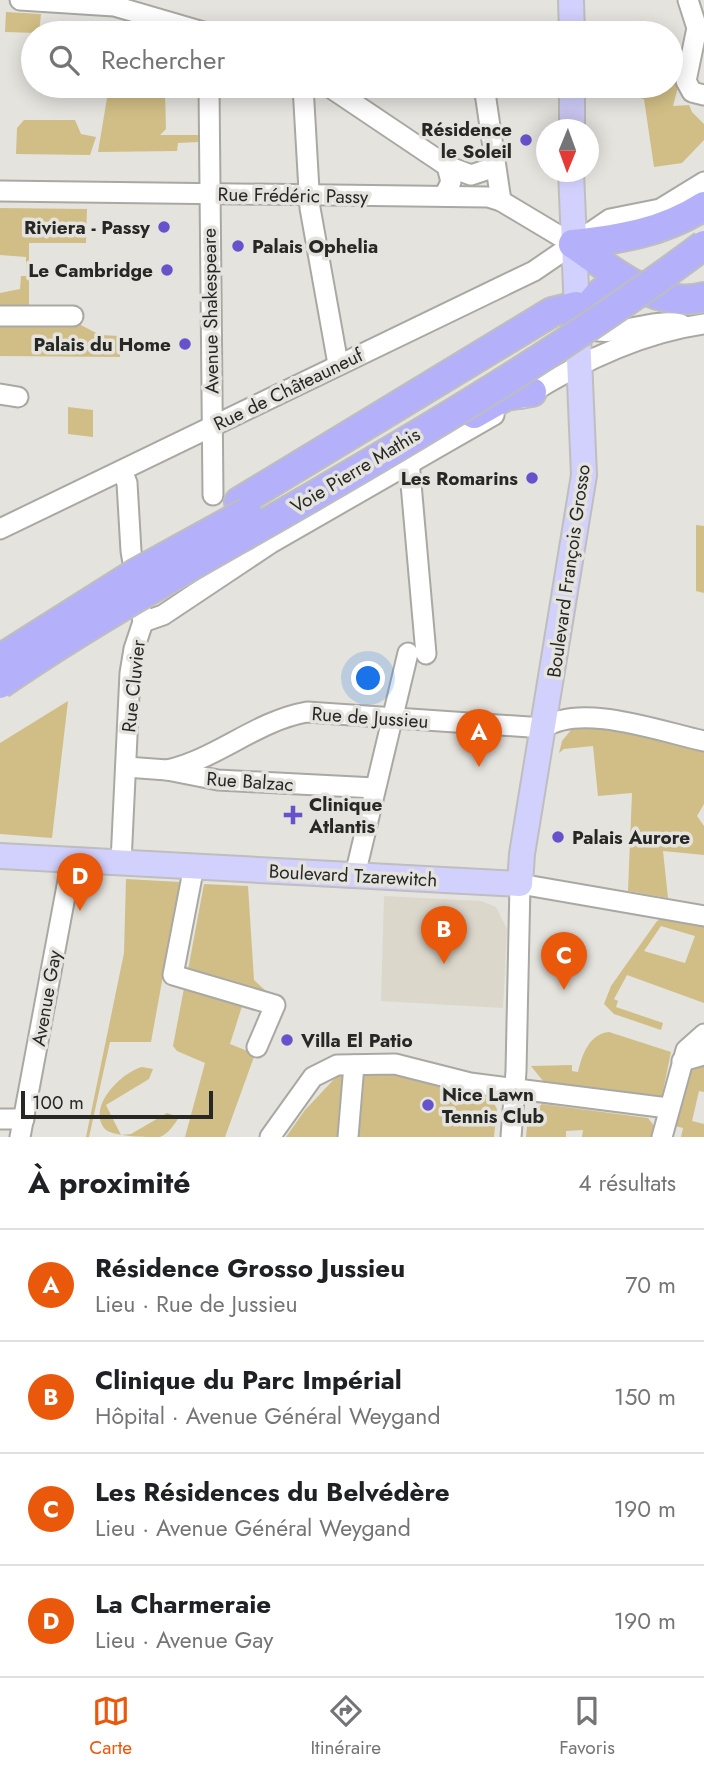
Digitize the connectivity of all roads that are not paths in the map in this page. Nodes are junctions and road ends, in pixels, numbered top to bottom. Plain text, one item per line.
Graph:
1 (20, 0) edge
2 (571, 0) edge
3 (688, 0) edge
4 (65, 1) edge
5 (166, 21) edge
6 (572, 21) edge
7 (704, 95) edge
8 (209, 98) edge
9 (304, 98) edge
10 (346, 98) edge
11 (486, 98) edge
12 (572, 98) edge
13 (572, 119) edge
14 (447, 166) junction
15 (495, 167) junction
16 (571, 182) edge
17 (704, 182) edge
18 (0, 191) edge
19 (208, 194) junction
20 (309, 195) junction
21 (444, 196) junction
22 (501, 201) junction
23 (704, 206) edge
24 (704, 223) edge
25 (573, 244) junction
26 (704, 245) edge
27 (638, 287) junction
28 (704, 297) edge
29 (577, 314) junction
30 (0, 316) edge
31 (73, 316) dead end
32 (696, 325) edge
33 (338, 364) junction
34 (581, 364) junction
35 (532, 392) junction
36 (211, 428) junction
37 (409, 461) junction
38 (122, 471) junction
39 (213, 495) dead end
40 (0, 529) edge
41 (136, 573) junction
42 (143, 622) junction
43 (0, 659) edge
44 (0, 686) edge
45 (393, 719) junction
46 (544, 728) junction
47 (704, 741) edge
48 (126, 767) junction
49 (167, 770) junction
50 (376, 788) junction
51 (0, 856) edge
52 (72, 859) junction
53 (121, 862) junction
54 (194, 866) junction
55 (355, 875) junction
56 (520, 884) junction
57 (704, 916) edge
58 (704, 1034) edge
59 (257, 1047) dead end
60 (704, 1055) edge
61 (682, 1061) junction
62 (354, 1065) junction
63 (515, 1088) junction
64 (668, 1108) junction
65 (0, 1119) edge
66 (22, 1128) edge
67 (270, 1137) edge
68 (348, 1137) edge
69 (511, 1137) edge
70 (662, 1137) edge

1 - 4 street
2 - 6 main road
3 - 7 street
4 - 5 street
8 - 19 street, Avenue Shakespeare
9 - 20 street
10 - 14 street
11 - 15 street
12 - 13 main road
14 - 15 street
14 - 21 street
15 - 22 street
16 - 25 main road, Boulevard François Grosso
17 - 25 street, Rue de Châteauneuf
18 - 19 street, Rue Frédéric Passy
19 - 20 street, Rue Frédéric Passy
19 - 36 street, Avenue Shakespeare
20 - 21 street, Rue Frédéric Passy
20 - 33 street
21 - 22 street, Rue Frédéric Passy
22 - 25 street, Rue Frédéric Passy
23 - 25 highway
24 - 41 highway, Voie Pierre Mathis, bridge
25 - 27 highway
25 - 29 main road, Boulevard François Grosso
25 - 33 street, Rue de Châteauneuf
26 - 44 highway, Voie Pierre Mathis, bridge
27 - 28 highway
27 - 29 highway
29 - 32 street
29 - 34 main road, Boulevard François Grosso
29 - 41 highway, bridge
30 - 31 street
32 - 34 street
33 - 36 street, Rue de Châteauneuf
34 - 35 street
34 - 46 main road, Boulevard François Grosso
35 - 37 street
35 - 44 highway
36 - 38 street, Rue de Châteauneuf
36 - 39 street, Avenue Shakespeare
37 - 42 street
37 - 45 street
38 - 40 street, Rue de Châteauneuf
38 - 42 street, Rue Cluvier
41 - 43 highway, Voie Pierre Mathis, bridge
42 - 48 street, Rue Cluvier
45 - 46 street, Rue de Jussieu
45 - 49 street, Rue de Jussieu
45 - 50 street
46 - 47 street
46 - 56 main road, Boulevard François Grosso
48 - 49 street, Rue Balzac
48 - 53 street, Rue Cluvier
49 - 50 street, Rue Balzac
50 - 55 street
51 - 52 main road, Boulevard Tzarewitch
52 - 53 main road, Boulevard Tzarewitch
52 - 66 street, Avenue Gay
53 - 54 main road, Boulevard Tzarewitch
54 - 55 main road, Boulevard Tzarewitch
54 - 59 street
55 - 56 main road, Boulevard Tzarewitch
56 - 57 street, Boulevard Tzarewitch
56 - 63 street
58 - 61 street
60 - 61 street
61 - 64 street
62 - 63 street
62 - 67 street
62 - 68 street
63 - 64 street
63 - 69 street
64 - 70 street
65 - 66 street

